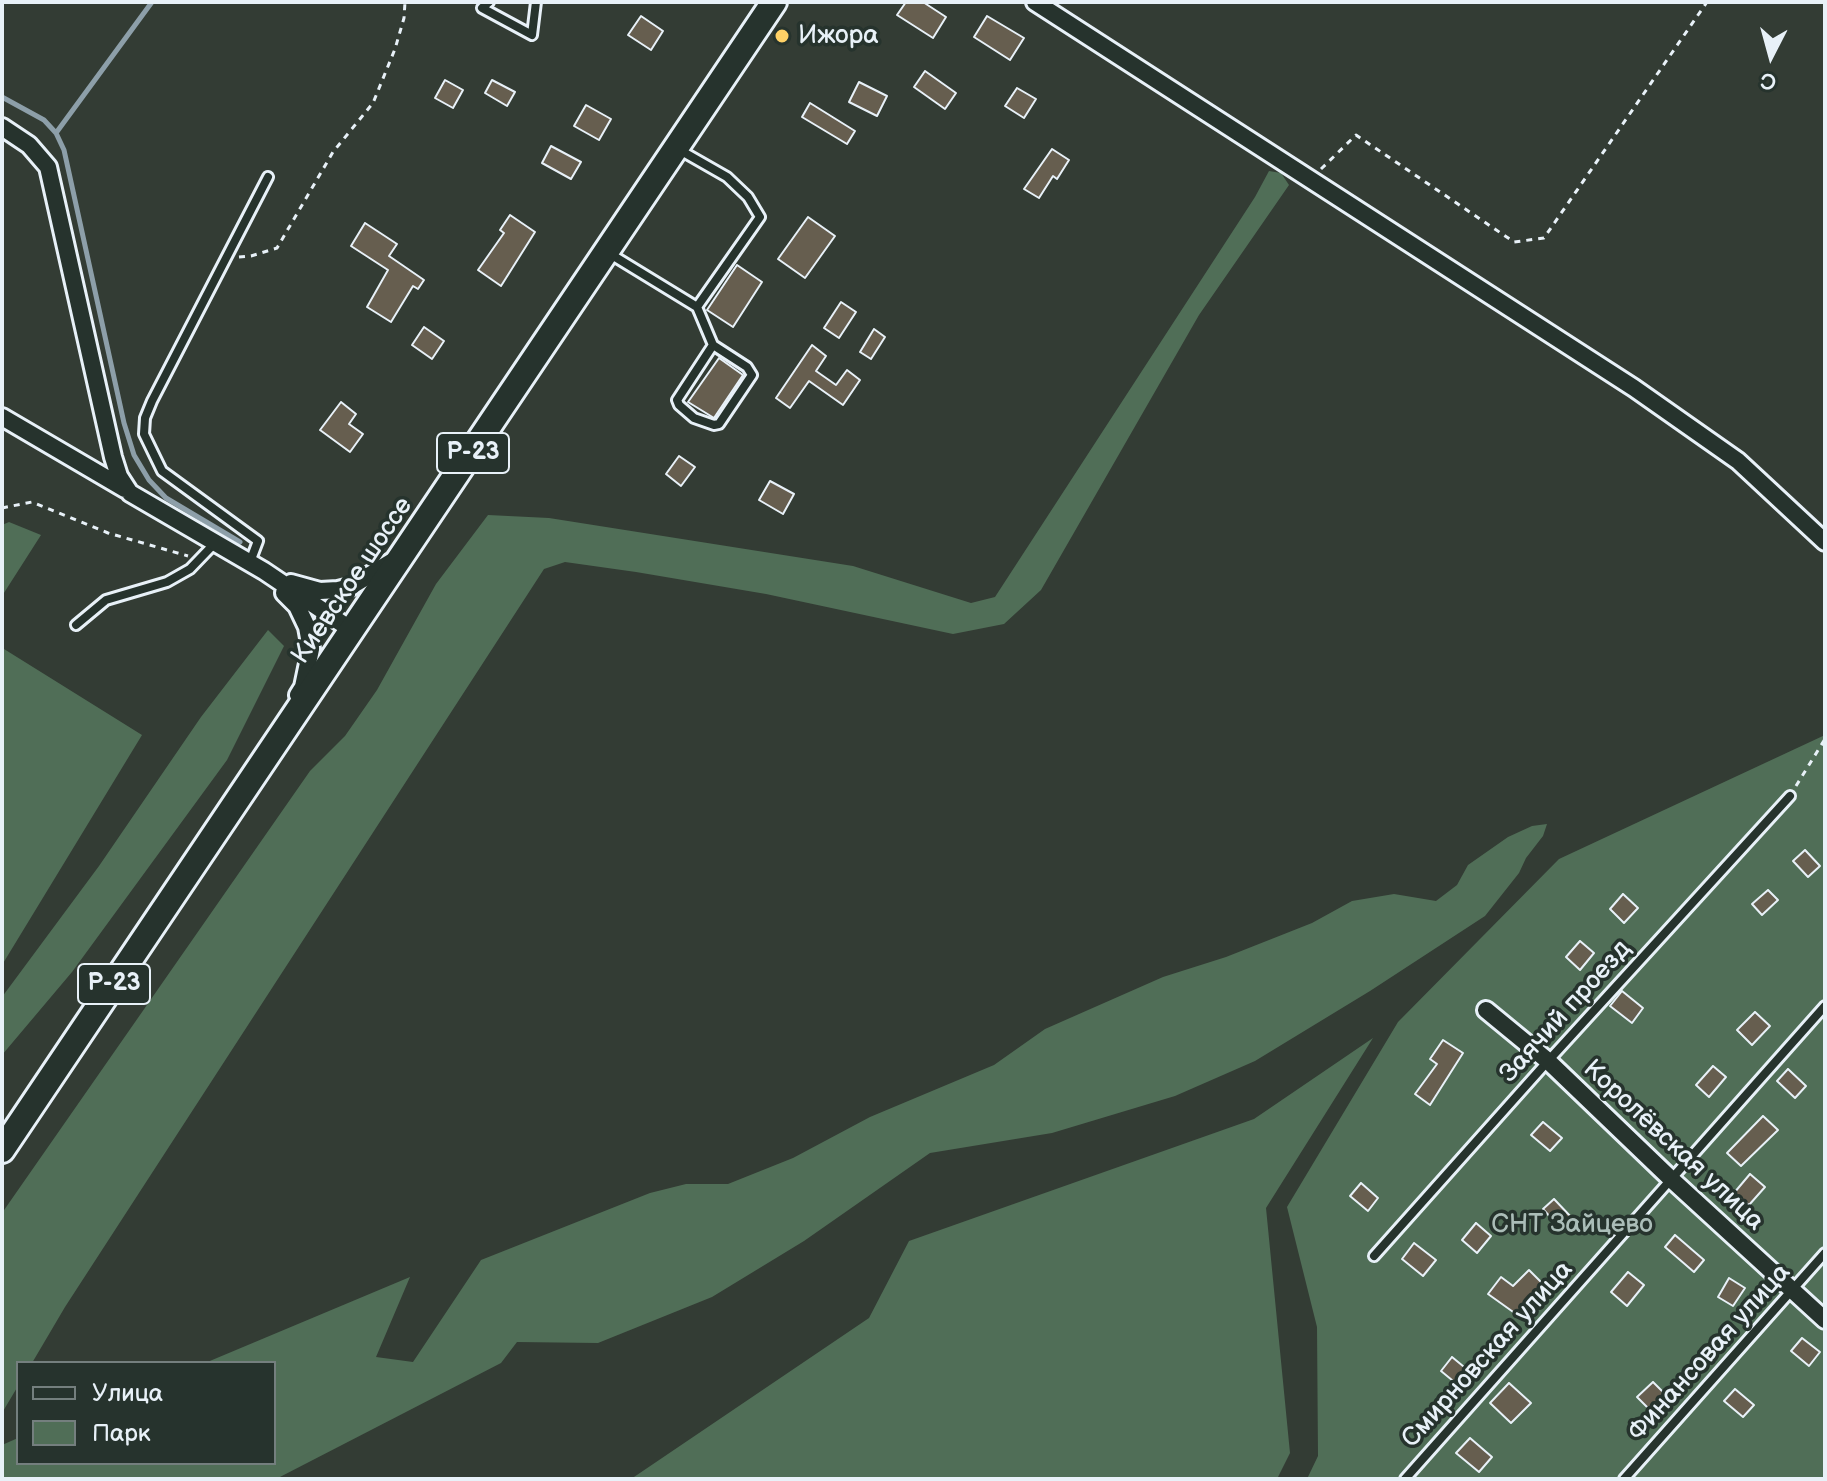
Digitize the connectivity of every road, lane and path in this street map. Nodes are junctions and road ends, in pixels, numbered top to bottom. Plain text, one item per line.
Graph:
1 (405, 2) edge
2 (489, 2) edge
3 (536, 2) edge
4 (774, 2) edge
5 (1035, 2) edge
6 (1707, 2) edge
7 (2, 127) edge
8 (676, 147) junction
9 (268, 177) dead end
10 (1310, 180) junction
11 (607, 252) junction
12 (226, 257) junction
13 (697, 307) junction
14 (713, 345) junction
15 (2, 417) edge
16 (130, 493) junction
17 (2, 508) edge
18 (216, 542) junction
19 (1825, 542) edge
20 (408, 550) junction
21 (199, 559) junction
22 (257, 567) junction
23 (76, 625) dead end
24 (353, 631) junction
25 (1825, 739) edge
26 (1790, 796) joint
27 (226, 818) junction
28 (1825, 1006) edge
29 (1486, 1010) dead end
30 (1548, 1061) junction
31 (2, 1150) edge
32 (1671, 1179) junction
33 (1825, 1253) edge
34 (1374, 1256) dead end
35 (1792, 1290) junction
36 (1825, 1320) edge
37 (1405, 1479) edge
38 (1624, 1479) edge

1 - 12 path
2 - 3 lane
4 - 8 main road, Киевское шоссе / Р-23
5 - 10 street
6 - 10 path
7 - 16 street
8 - 11 main road, Киевское шоссе / Р-23
8 - 13 lane
9 - 12 lane
10 - 19 street
11 - 13 lane
11 - 20 main road, Киевское шоссе / Р-23
12 - 22 lane
13 - 14 lane
14 - 14 lane
15 - 16 street
16 - 18 street
17 - 21 path
18 - 21 lane
18 - 22 street
20 - 22 street
20 - 24 main road, Киевское шоссе / Р-23
21 - 23 lane
22 - 24 street
22 - 27 street
24 - 27 main road, Киевское шоссе / Р-23
25 - 26 path
26 - 30 lane, Заячий проезд
27 - 31 main road, Киевское шоссе / Р-23
28 - 32 lane, Смирновская улица
29 - 30 street, Королёвская улица
30 - 32 street, Королёвская улица
30 - 34 lane, Заячий проезд
32 - 35 street, Королёвская улица
32 - 37 lane, Смирновская улица
33 - 35 lane, Финансовая улица
35 - 36 street, Королёвская улица
35 - 38 lane, Финансовая улица

